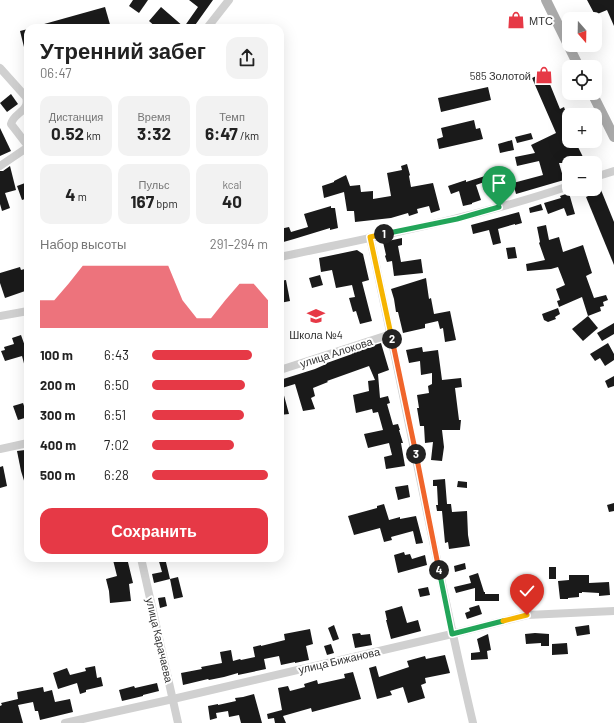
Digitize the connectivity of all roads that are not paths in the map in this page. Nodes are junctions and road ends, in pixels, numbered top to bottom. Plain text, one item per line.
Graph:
1 (229, 0) edge
2 (546, 0) edge
3 (210, 24) edge
4 (576, 60) edge
5 (0, 68) edge
6 (24, 95) edge
7 (596, 100) edge
8 (24, 109) edge
9 (614, 137) edge
10 (24, 141) edge
11 (24, 149) edge
12 (0, 166) edge
13 (614, 171) edge
14 (602, 175) edge
15 (562, 188) edge
16 (370, 237) junction
17 (284, 256) edge
18 (24, 312) edge
19 (0, 316) edge
20 (391, 334) junction
21 (284, 369) edge
22 (24, 444) edge
23 (0, 449) edge
24 (142, 562) edge
25 (614, 611) edge
26 (452, 634) junction
27 (173, 699) junction
28 (65, 723) edge
29 (178, 723) edge
30 (473, 723) edge

1 - 3 street
2 - 4 main road
5 - 6 street
7 - 9 main road
8 - 10 street
11 - 12 street
13 - 14 street
15 - 16 street
16 - 17 street
16 - 20 street
18 - 19 street
20 - 21 street, улица Алокова
20 - 26 street
22 - 23 street
24 - 27 street, улица Карачаева
25 - 26 street, улица Бижанова
26 - 27 street, улица Бижанова
26 - 30 street
27 - 28 street, улица Бижанова
27 - 29 street, улица Карачаева

